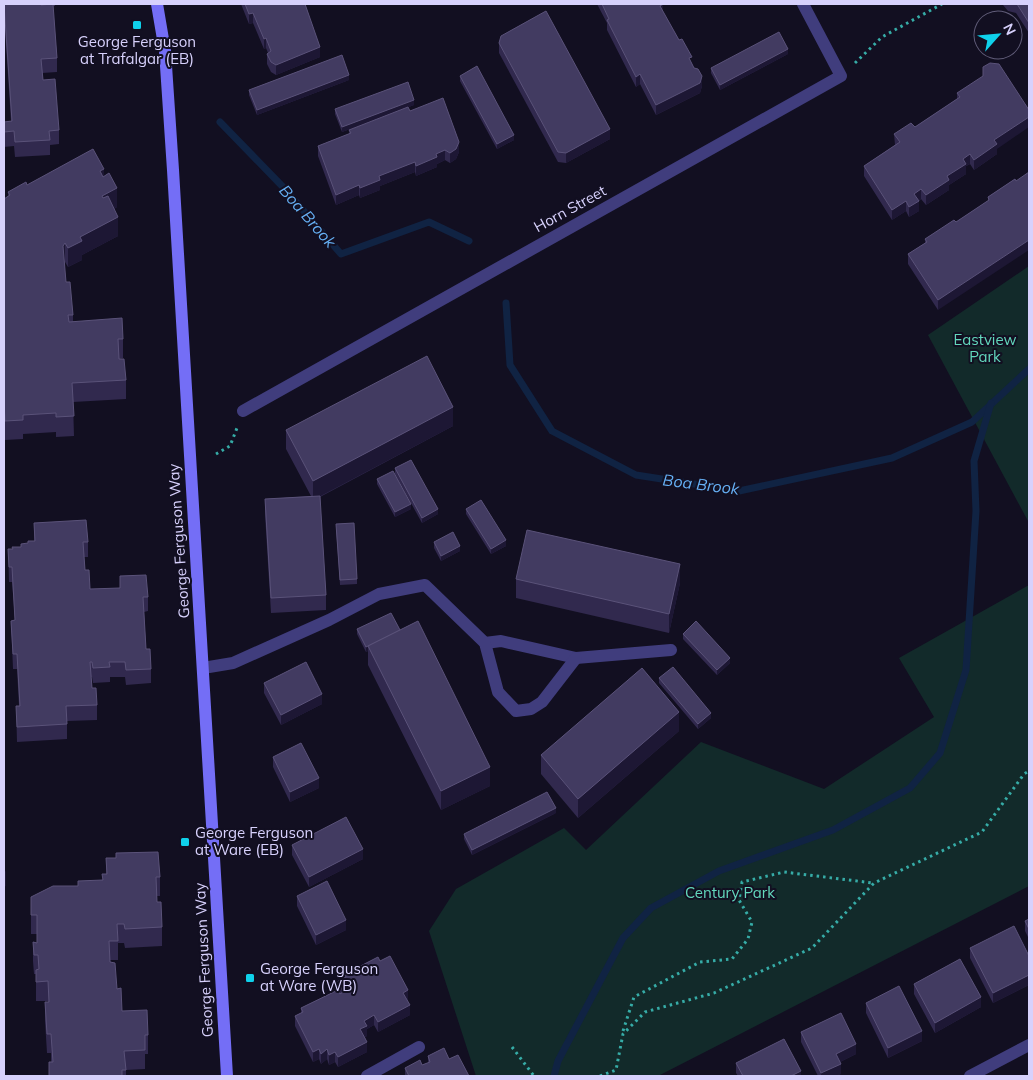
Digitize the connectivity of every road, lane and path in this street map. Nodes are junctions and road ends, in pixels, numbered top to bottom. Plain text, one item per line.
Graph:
1 (157, 4) edge
2 (803, 4) edge
3 (942, 4) edge
4 (841, 76) junction
5 (243, 411) joint
6 (216, 454) dead end
7 (485, 643) junction
8 (671, 650) dead end
9 (576, 658) junction
10 (203, 668) junction
11 (1029, 771) edge
12 (874, 883) junction
13 (623, 1034) junction
14 (1029, 1045) edge
15 (418, 1046) dead end
16 (512, 1047) dead end
17 (228, 1076) edge
18 (367, 1076) edge
19 (534, 1076) edge
20 (600, 1076) edge
21 (970, 1076) edge

1 - 10 main road, George Ferguson Way
2 - 4 street
3 - 4 path
4 - 5 street, Horn Street
5 - 6 path
7 - 9 street
7 - 9 street
7 - 10 street
8 - 9 street
10 - 17 main road, George Ferguson Way
11 - 12 path
12 - 13 path
12 - 13 path
13 - 20 path
14 - 21 street
15 - 18 street
16 - 19 path

